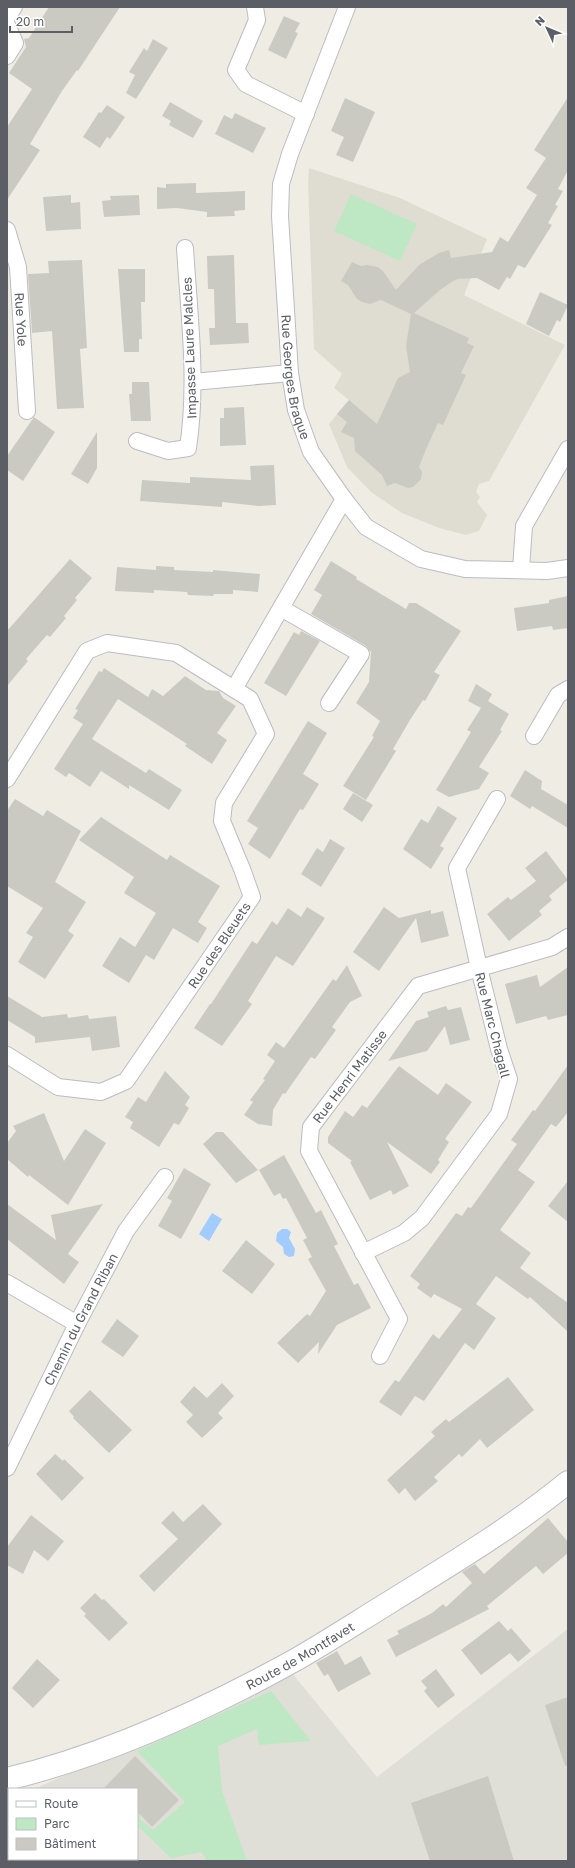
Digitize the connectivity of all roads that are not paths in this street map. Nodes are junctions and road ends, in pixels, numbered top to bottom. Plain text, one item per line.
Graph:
1 (14, 7) edge
2 (255, 7) edge
3 (347, 7) edge
4 (7, 17) edge
5 (7, 25) edge
6 (7, 56) edge
7 (306, 114) junction
8 (7, 230) edge
9 (185, 248) dead end
10 (290, 373) junction
11 (193, 382) junction
12 (27, 411) dead end
13 (137, 441) dead end
14 (568, 448) edge
15 (344, 499) junction
16 (568, 568) edge
17 (520, 569) junction
18 (281, 608) junction
19 (234, 689) junction
20 (568, 689) edge
21 (329, 703) dead end
22 (534, 736) dead end
23 (7, 779) edge
24 (497, 799) dead end
25 (568, 937) edge
26 (479, 968) junction
27 (7, 1055) edge
28 (165, 1177) dead end
29 (363, 1253) junction
30 (7, 1283) edge
31 (77, 1324) junction
32 (380, 1356) dead end
33 (7, 1468) edge
34 (568, 1482) edge
35 (13, 1780) edge

1 - 4 street
2 - 7 street
3 - 7 street, Rue Georges Braque
5 - 6 street
7 - 10 street, Rue Georges Braque
8 - 12 street, Rue Yole
9 - 11 street, Impasse Laure Malcles
10 - 11 street
10 - 15 street, Rue Georges Braque
11 - 13 street, Impasse Laure Malcles
14 - 17 street
15 - 17 street, Rue Georges Braque
15 - 18 street
16 - 17 street, Rue Georges Braque
18 - 19 street
18 - 21 street
19 - 23 street
19 - 27 street, Rue des Bleuets
20 - 22 street
24 - 26 street, Rue Marc Chagall
25 - 26 street, Rue Henri Matisse
26 - 29 street, Rue Marc Chagall
26 - 29 street, Rue Henri Matisse
28 - 31 street, Chemin du Grand Riban
29 - 32 street, Rue Henri Matisse
30 - 31 street
31 - 33 street, Chemin du Grand Riban
34 - 35 street, Route de Montfavet

